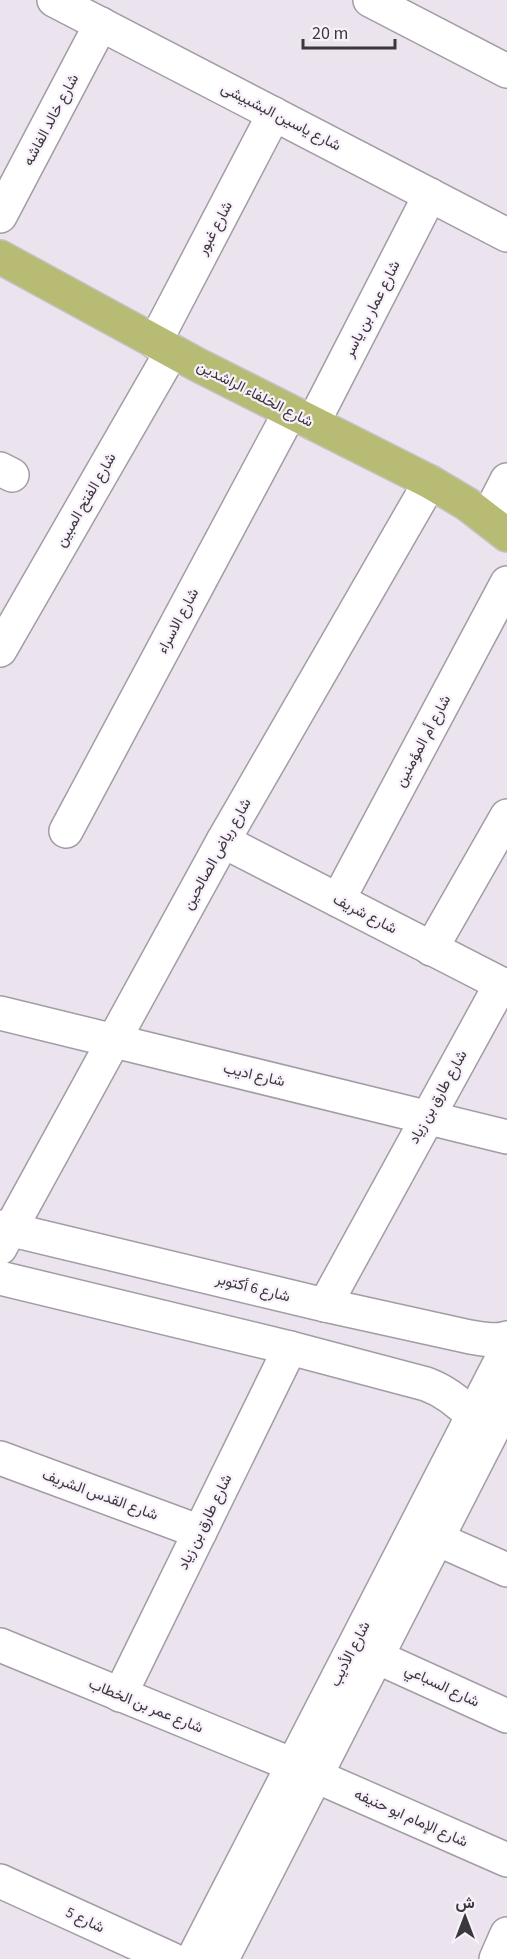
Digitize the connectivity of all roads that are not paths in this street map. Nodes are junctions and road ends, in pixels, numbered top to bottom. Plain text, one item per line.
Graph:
1 (54, 0) edge
2 (370, 0) edge
3 (101, 24) junction
4 (507, 71) edge
5 (274, 114) junction
6 (430, 195) junction
7 (0, 216) edge
8 (507, 235) edge
9 (0, 257) edge
10 (164, 346) junction
11 (302, 417) junction
12 (507, 480) edge
13 (430, 483) junction
14 (497, 527) edge
15 (507, 583) edge
16 (0, 650) edge
17 (507, 816) edge
18 (66, 831) dead end
19 (223, 841) junction
20 (338, 900) junction
21 (431, 949) junction
22 (504, 986) edge
23 (0, 1013) edge
24 (114, 1041) junction
25 (427, 1116) junction
26 (507, 1137) edge
27 (4, 1235) edge
28 (0, 1278) edge
29 (325, 1305) junction
30 (507, 1338) edge
31 (290, 1348) junction
32 (507, 1349) edge
33 (507, 1402) edge
34 (489, 1433) edge
35 (0, 1458) edge
36 (200, 1532) junction
37 (437, 1539) junction
38 (507, 1570) edge
39 (0, 1645) edge
40 (377, 1657) junction
41 (120, 1695) junction
42 (507, 1716) edge
43 (304, 1770) junction
44 (507, 1860) edge
45 (0, 1881) edge
46 (507, 1934) edge
47 (171, 1959) edge
48 (193, 1959) edge
49 (222, 1959) edge
50 (496, 1959) edge

1 - 3 street, شارع ياسين البشبيشى
2 - 4 street
3 - 5 street, شارع ياسين البشبيشى
3 - 7 street, شارع خالد الفاشه
5 - 6 street, شارع ياسين البشبيشى
5 - 10 street, شارع غبور
6 - 8 street, شارع ياسين البشبيشى
6 - 11 street, شارع عمار بن ياسر
9 - 10 main road, شارع الخلفاء الراشدين
10 - 11 main road, شارع الخلفاء الراشدين
10 - 16 street, شارع الفتح المبين
11 - 13 main road, شارع الخلفاء الراشدين
11 - 18 street, شارع الاسراء
12 - 14 street
13 - 14 main road, شارع الخلفاء الراشدين
13 - 19 street, شارع رياض الصالحين
15 - 20 street, شارع أم المؤمنين
17 - 21 street
19 - 20 street, شارع شريف
19 - 24 street, شارع رياض الصالحين
20 - 21 street, شارع شريف
21 - 22 street, شارع شريف
22 - 25 street, شارع طارق بن زياد
23 - 24 street, شارع اديب
24 - 25 street, شارع اديب
24 - 27 street, شارع رياض الصالحين
25 - 26 street, شارع اديب
25 - 29 street, شارع طارق بن زياد
27 - 29 street, شارع 6 أكتوبر
28 - 31 street
29 - 30 street, شارع 6 أكتوبر
31 - 34 street
31 - 36 street, شارع طارق بن زياد
32 - 34 street, شارع الأديب
33 - 34 street, شارع الأديب
34 - 37 street, شارع الأديب
34 - 43 street, شارع الأديب
35 - 36 street, شارع القدس الشريف
36 - 41 street, شارع طارق بن زياد
37 - 38 street
37 - 40 street, شارع الأديب
39 - 41 street, شارع عمر بن الخطاب
40 - 42 street, شارع السباعي
40 - 43 street, شارع الأديب
41 - 43 street, شارع عمر بن الخطاب
43 - 44 street, شارع الإمام ابو حنيفه
43 - 48 street, شارع الأديب
43 - 49 street, شارع الأديب
45 - 47 street, شارع 5
46 - 50 street

